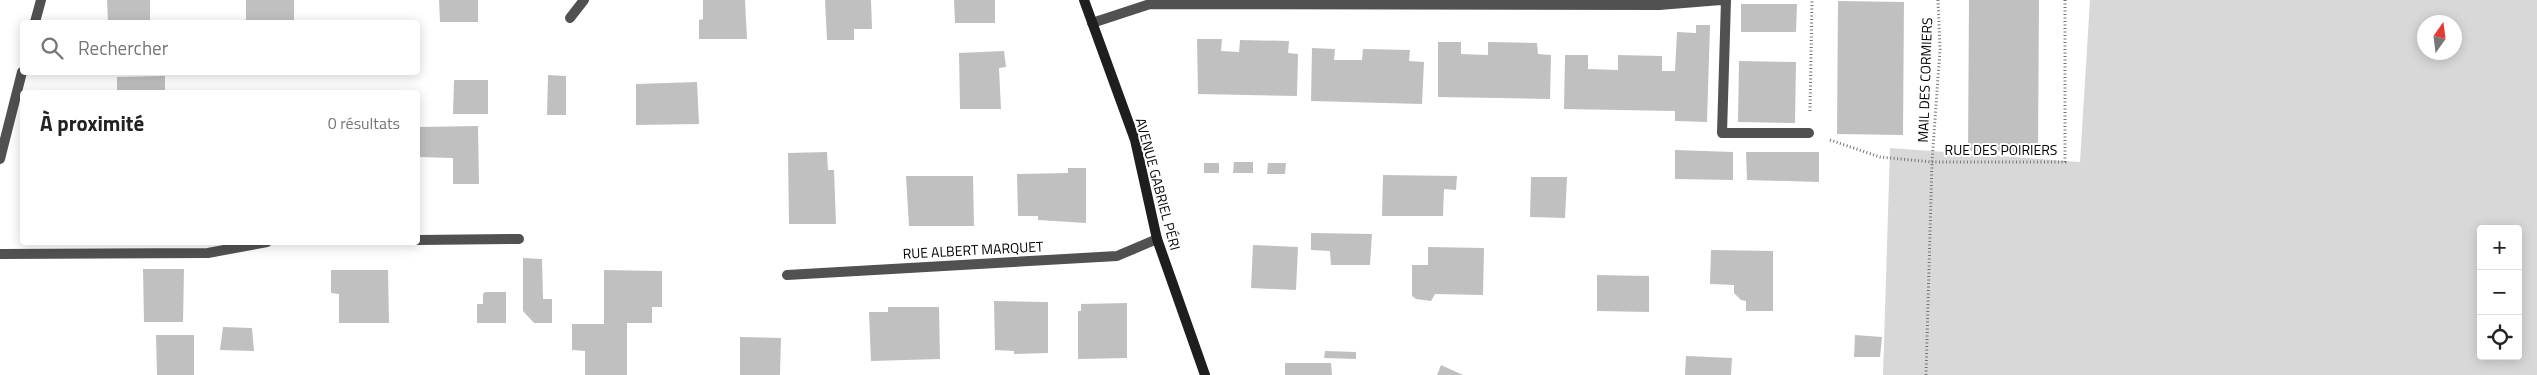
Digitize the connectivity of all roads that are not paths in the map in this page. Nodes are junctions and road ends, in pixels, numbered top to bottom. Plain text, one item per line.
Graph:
1 (41, 0) edge
2 (584, 0) edge
3 (1084, 0) edge
4 (1721, 0) edge
5 (1726, 0) edge
6 (1327, 2) edge
7 (1659, 3) edge
8 (570, 18) dead end
9 (36, 20) edge
10 (1092, 23) junction
11 (21, 75) edge
12 (1810, 133) road end
13 (0, 159) edge
14 (519, 239) dead end
15 (1157, 239) junction
16 (420, 240) edge
17 (246, 245) edge
18 (0, 254) edge
19 (787, 275) dead end
20 (1205, 375) edge

1 - 9 street
2 - 8 street
3 - 10 street, AVENUE GABRIEL PÉRI
4 - 7 street
5 - 12 street
6 - 7 street
6 - 10 street
10 - 15 street, AVENUE GABRIEL PÉRI
11 - 13 street
14 - 16 street
15 - 19 street, RUE ALBERT MARQUET
15 - 20 street, AVENUE GABRIEL PÉRI
17 - 18 street

